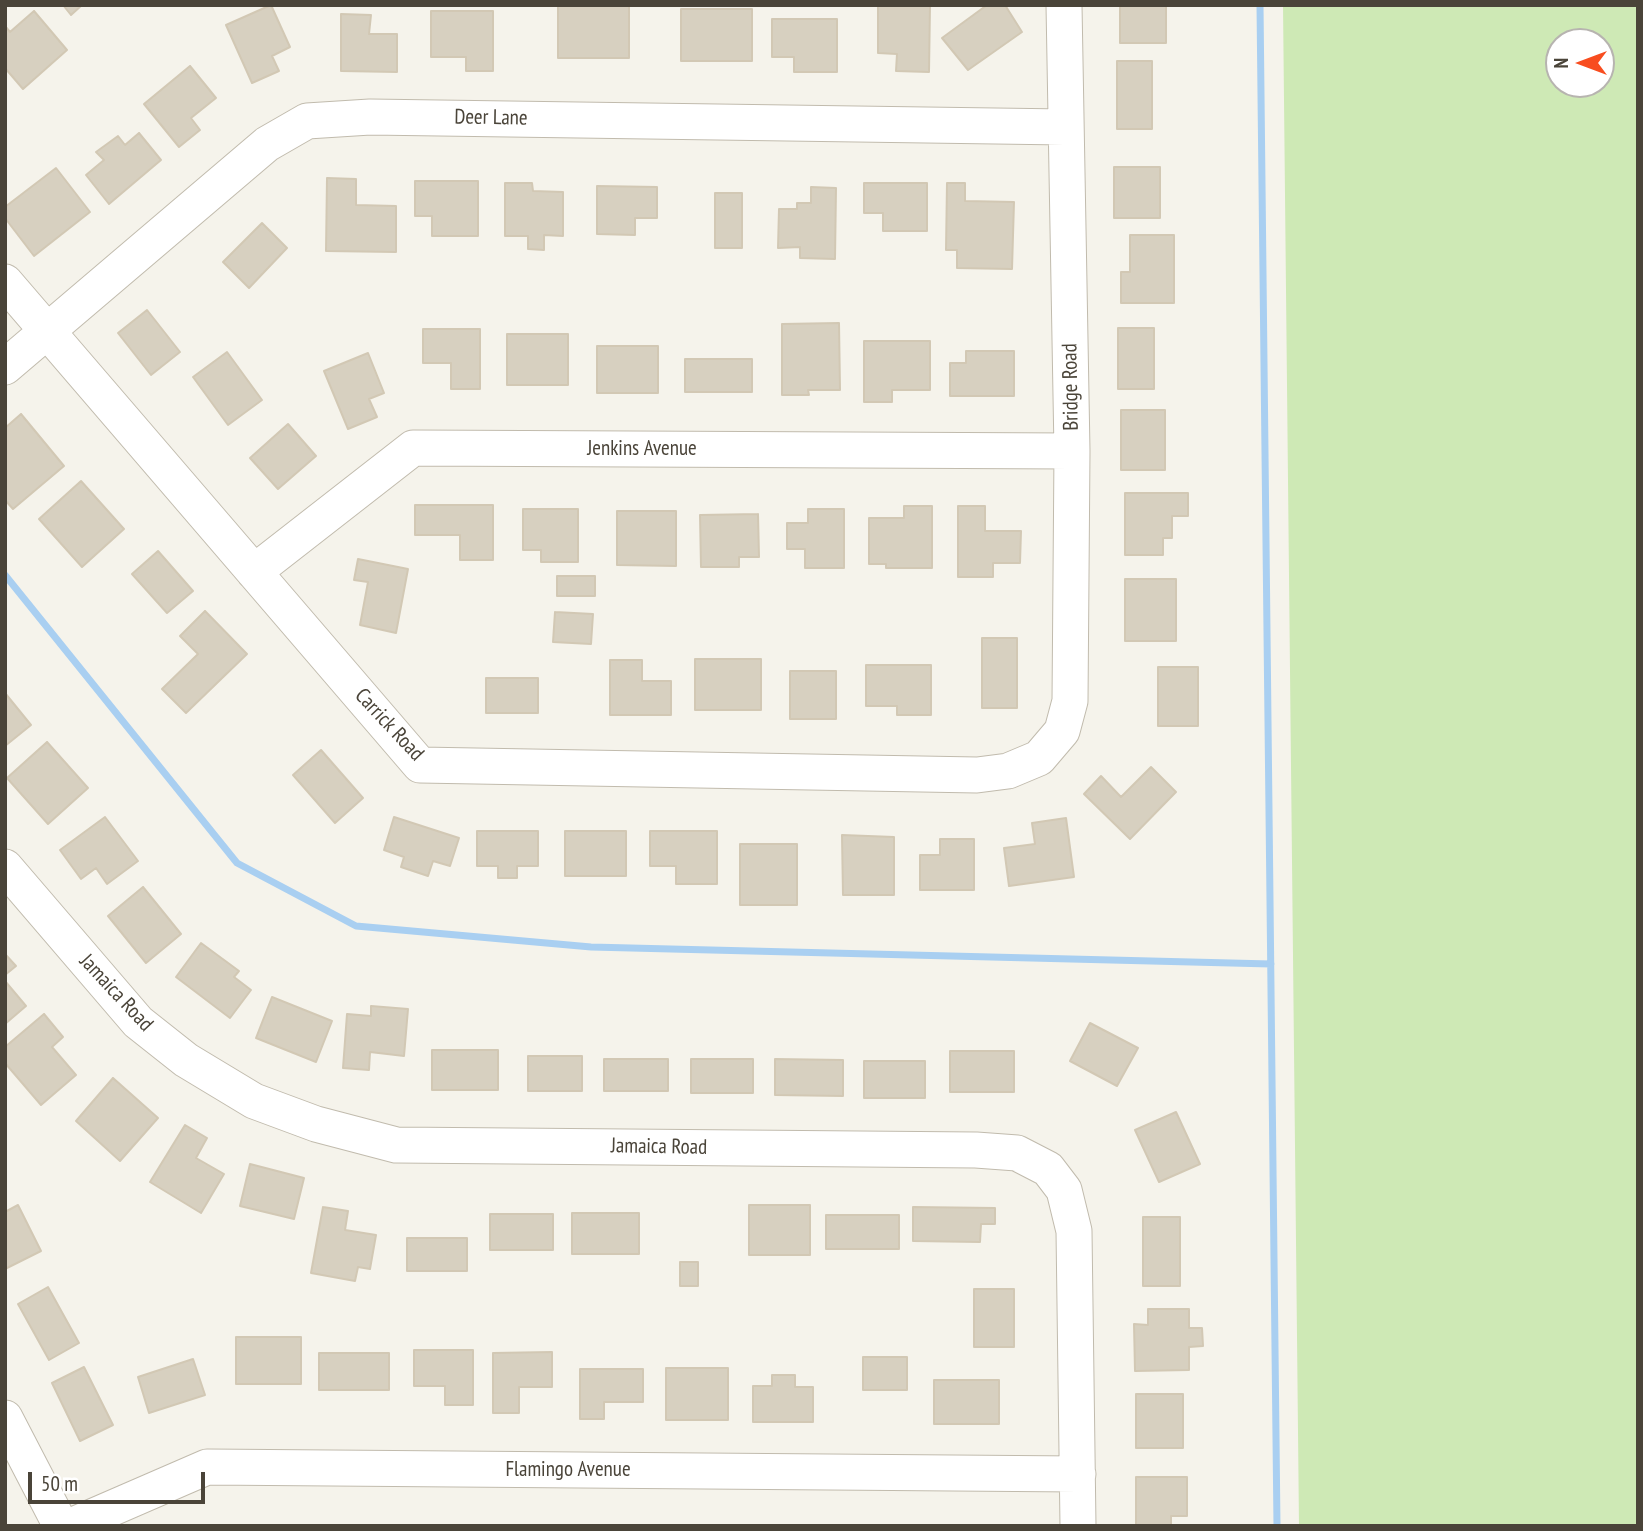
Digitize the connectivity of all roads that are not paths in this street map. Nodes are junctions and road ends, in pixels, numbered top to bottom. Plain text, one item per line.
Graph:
1 (1064, 5) edge
2 (1065, 127) junction
3 (5, 282) edge
4 (47, 332) junction
5 (5, 367) edge
6 (1072, 451) junction
7 (254, 572) junction
8 (1039, 758) joint
9 (5, 867) edge
10 (5, 1418) edge
11 (1077, 1474) junction
12 (61, 1526) edge
13 (71, 1526) edge
14 (1078, 1526) edge

1 - 2 street, Bridge Road
2 - 4 street, Deer Lane
2 - 6 street, Bridge Road
3 - 4 street, Carrick Road
4 - 5 street, Deer Lane
4 - 7 street, Carrick Road
6 - 7 street, Jenkins Avenue
6 - 8 street, Bridge Road
7 - 8 street, Carrick Road
9 - 11 street, Jamaica Road
10 - 12 street
11 - 13 street, Flamingo Avenue
11 - 14 street, Jamaica Road

